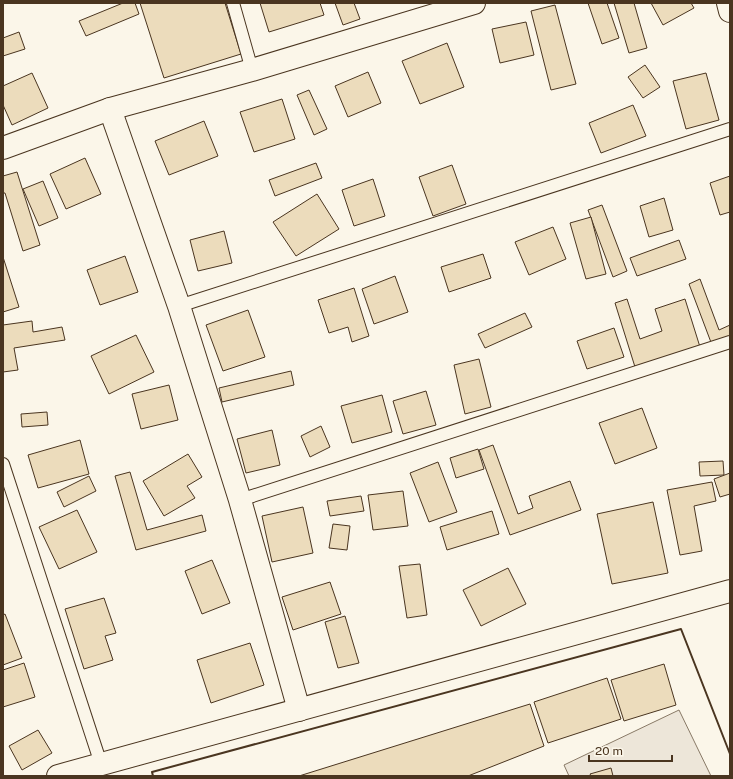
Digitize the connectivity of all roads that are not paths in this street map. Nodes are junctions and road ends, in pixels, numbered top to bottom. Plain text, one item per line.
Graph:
1 (233, 3) edge
2 (474, 3) edge
3 (728, 3) edge
4 (730, 11) edge
5 (252, 70) junction
6 (110, 109) junction
7 (730, 129) edge
8 (3, 148) edge
9 (179, 306) junction
10 (730, 342) edge
11 (3, 464) edge
12 (240, 500) junction
13 (730, 591) edge
14 (299, 710) junction
15 (103, 770) edge
16 (58, 776) edge

1 - 5 lane
2 - 5 street
3 - 4 street
5 - 6 street
6 - 8 street
6 - 9 street
7 - 9 lane
9 - 12 street
10 - 12 lane
11 - 15 lane
12 - 14 street
13 - 14 street
14 - 15 street
15 - 16 street

